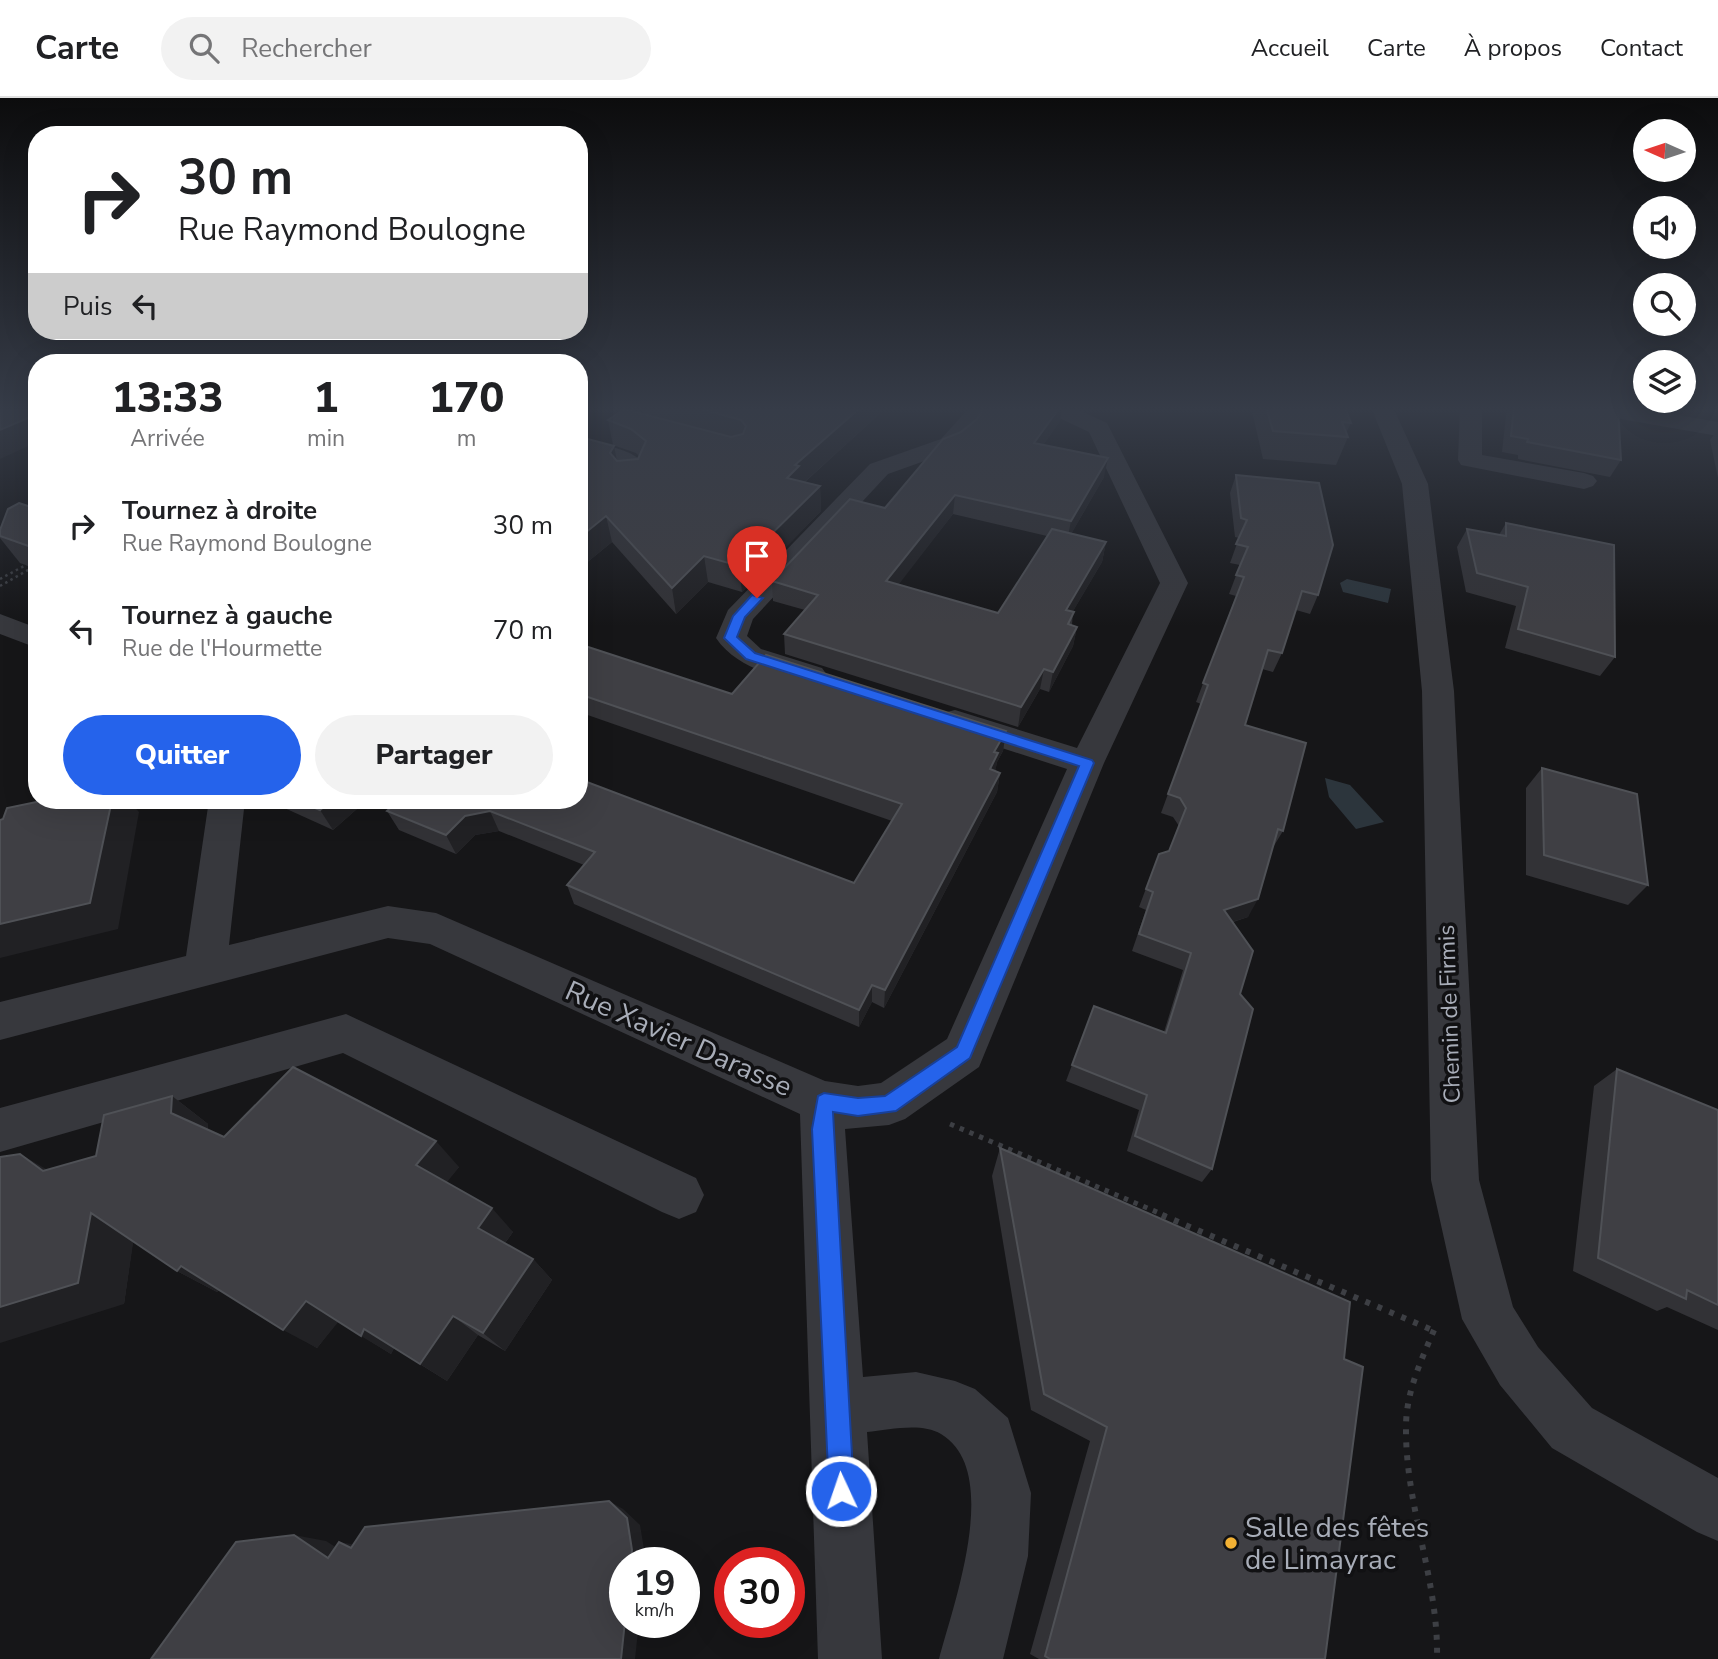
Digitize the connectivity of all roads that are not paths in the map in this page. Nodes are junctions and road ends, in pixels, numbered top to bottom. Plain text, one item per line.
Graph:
1 (869, 480) edge
2 (1124, 480) edge
3 (1413, 480) edge
4 (1578, 480) edge
5 (1584, 481) dead end
6 (0, 623) edge
7 (28, 635) edge
8 (841, 685) edge
9 (932, 714) edge
10 (1087, 763) junction
11 (226, 809) edge
12 (205, 970) junction
13 (0, 1021) edge
14 (824, 1102) junction
15 (0, 1130) edge
16 (680, 1195) dead end
17 (837, 1407) junction
18 (1718, 1511) edge
19 (850, 1659) edge
20 (971, 1659) edge

1 - 8 street
2 - 10 street
3 - 18 street, Chemin de Firmis
4 - 5 street
6 - 7 street
9 - 10 street
10 - 14 street, Rue Xavier Darasse
11 - 12 street
12 - 13 street, Rue Xavier Darasse
12 - 14 street, Rue Xavier Darasse
14 - 17 street
15 - 16 street
17 - 19 street
17 - 20 street

